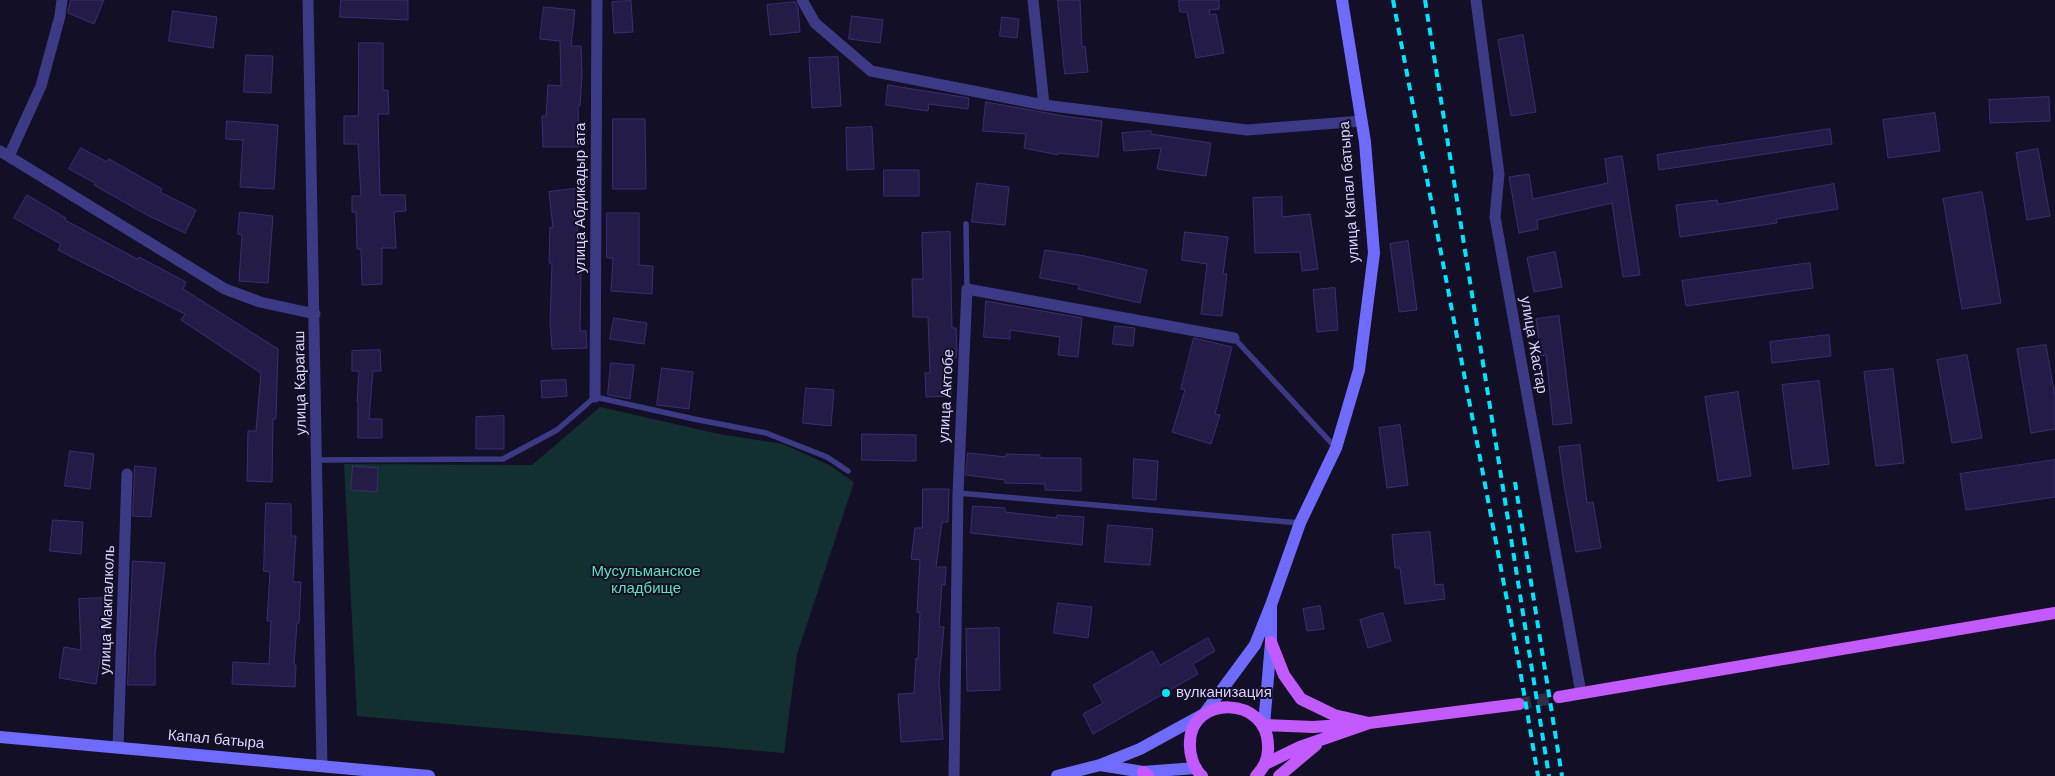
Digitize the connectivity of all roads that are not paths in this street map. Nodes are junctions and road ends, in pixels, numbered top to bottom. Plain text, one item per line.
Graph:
1 (62, 0) edge
2 (308, 0) edge
3 (597, 0) edge
4 (802, 0) edge
5 (1033, 0) edge
6 (1342, 0) edge
7 (1476, 0) edge
8 (1044, 105) junction
9 (1362, 121) junction
10 (4, 153) edge
11 (966, 224) dead end
12 (967, 289) junction
13 (315, 314) junction
14 (1234, 338) joint
15 (595, 397) junction
16 (1336, 448) junction
17 (317, 460) junction
18 (848, 471) dead end
19 (127, 474) dead end
20 (958, 492) junction
21 (1300, 523) junction
22 (1271, 605) junction
23 (2055, 613) edge
24 (1271, 642) junction
25 (1581, 693) junction
26 (1559, 697) tunnel mouth
27 (1519, 704) tunnel mouth
28 (1204, 714) junction
29 (1369, 724) junction
30 (1264, 725) junction
31 (0, 737) edge
32 (1321, 740) junction
33 (118, 748) junction
34 (1100, 765) junction
35 (322, 766) junction
36 (350, 773) edge
37 (1259, 773) edge
38 (1145, 774) edge
39 (1200, 774) edge
40 (429, 776) edge
41 (954, 776) edge
42 (1057, 776) edge
43 (1280, 776) edge

1 - 10 street
2 - 13 street, улица Карагаш
3 - 15 street, улица Абдикадыр ата
4 - 8 street
5 - 8 street
6 - 9 main road, улица Капал батыра
7 - 25 street, улица Жастар
8 - 9 street
9 - 16 main road, улица Капал батыра
10 - 13 street
11 - 12 lane
12 - 14 street
12 - 20 street, улица Актобе
13 - 17 street, улица Карагаш
14 - 16 lane
15 - 17 lane
15 - 18 lane
16 - 21 main road, улица Капал батыра
17 - 35 street, улица Карагаш
19 - 33 street, улица Макпалколь
20 - 21 lane
20 - 41 street, улица Актобе
21 - 22 main road, улица Капал батыра
22 - 24 main road, улица Капал батыра
22 - 28 main road, улица Капал батыра
23 - 25 main road
24 - 29 main road
24 - 30 main road, улица Капал батыра
25 - 26 main road
27 - 29 main road
28 - 30 main road
28 - 34 main road
28 - 39 main road
29 - 30 main road
29 - 32 main road
30 - 37 main road
31 - 33 main road, Капал батыра
32 - 37 main road
32 - 43 main road
33 - 35 main road, Капал батыра
34 - 38 main road
34 - 42 main road
35 - 36 main road, Капал батыра
36 - 40 main road, Капал батыра
38 - 39 main road

